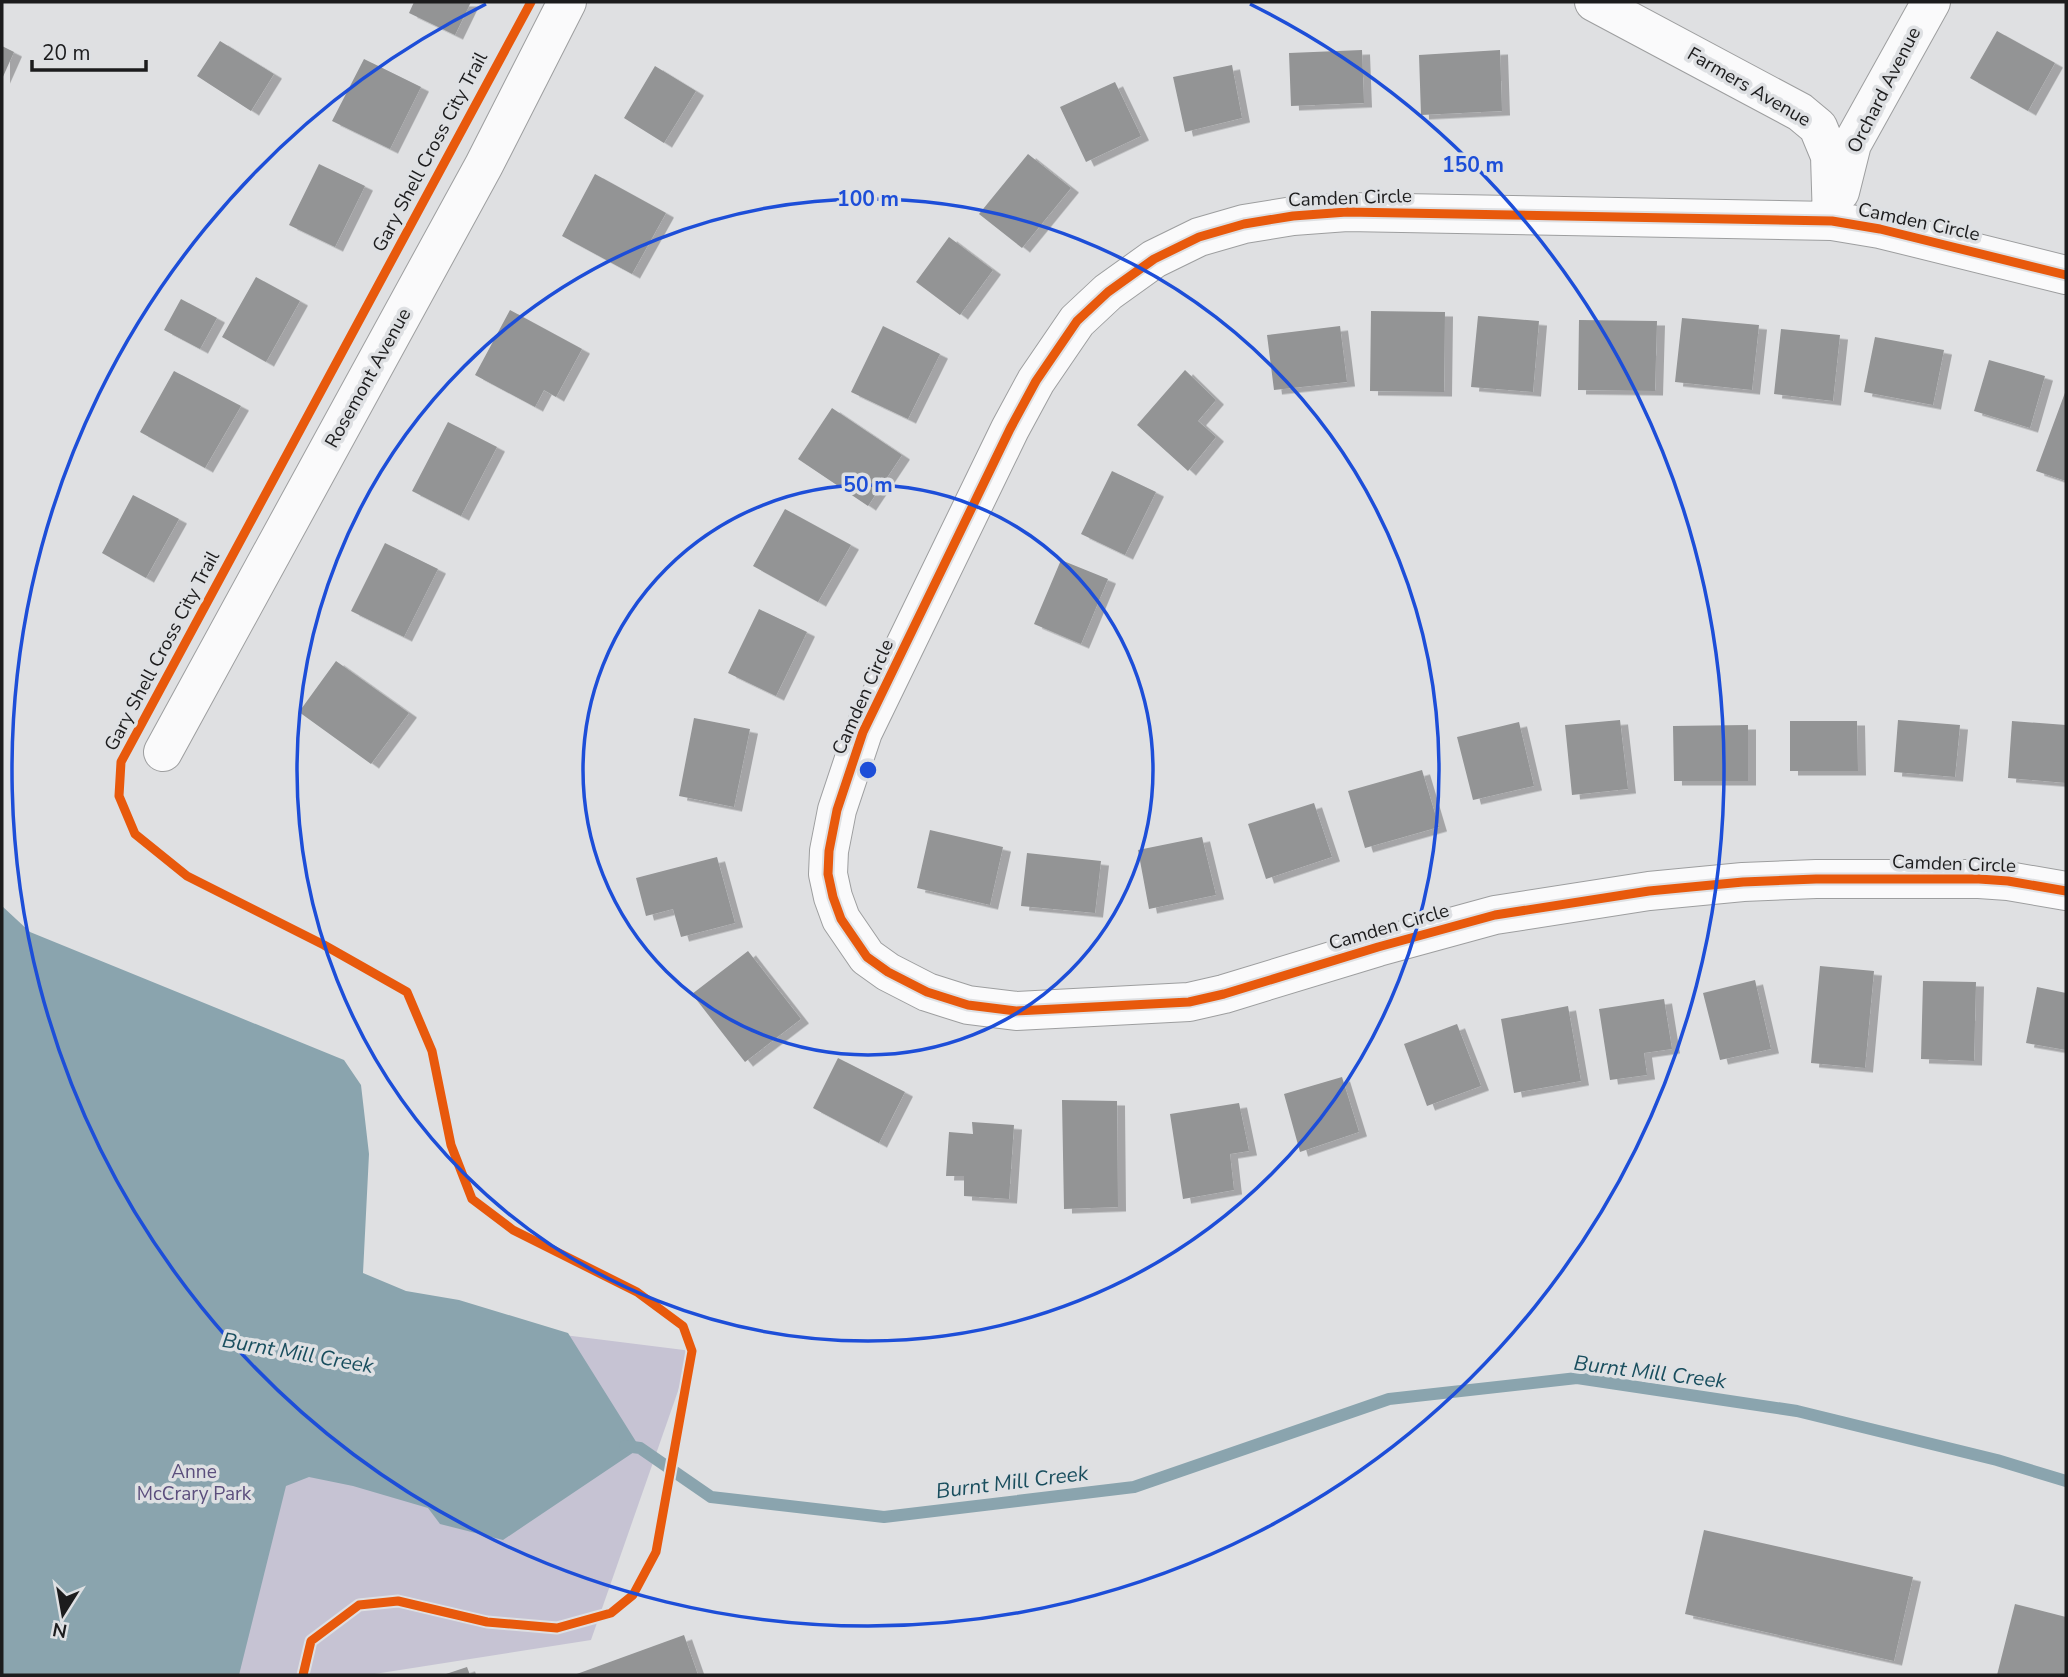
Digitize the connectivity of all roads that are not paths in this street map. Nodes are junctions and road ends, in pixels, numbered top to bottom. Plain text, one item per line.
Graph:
1 (568, 2) edge
2 (1594, 2) edge
3 (1931, 2) edge
4 (1832, 221) junction
5 (2066, 275) edge
6 (163, 752) dead end
7 (2066, 891) edge

1 - 6 street, Rosemont Avenue
2 - 4 street, Farmers Avenue
3 - 4 street, Orchard Avenue
4 - 5 street, Camden Circle
4 - 7 street, Camden Circle

